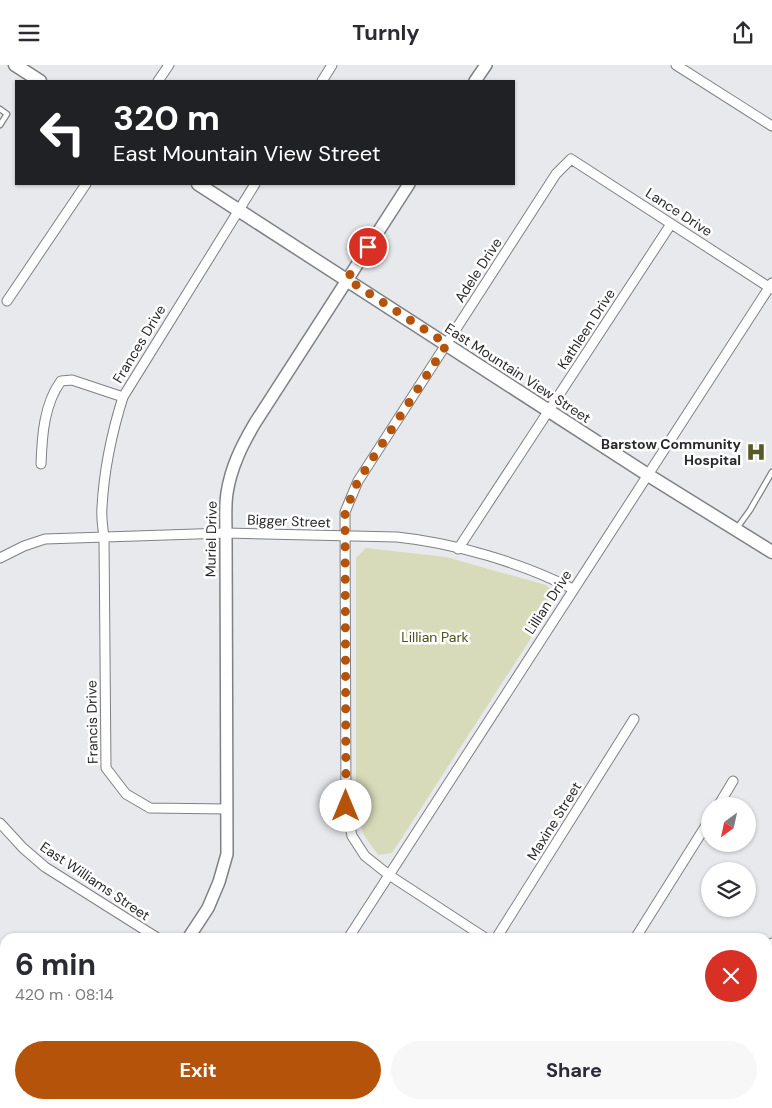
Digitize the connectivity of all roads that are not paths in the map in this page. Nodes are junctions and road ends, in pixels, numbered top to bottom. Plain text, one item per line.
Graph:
1 (15, 65) edge
2 (169, 65) edge
3 (332, 65) edge
4 (486, 65) edge
5 (676, 65) edge
6 (38, 80) edge
7 (159, 80) edge
8 (323, 80) edge
9 (476, 80) edge
10 (0, 109) edge
11 (0, 125) edge
12 (772, 126) edge
13 (571, 159) joint
14 (85, 185) edge
15 (200, 185) edge
16 (253, 185) edge
17 (408, 185) edge
18 (238, 209) junction
19 (671, 224) junction
20 (347, 279) junction
21 (771, 286) edge
22 (7, 301) dead end
23 (447, 344) junction
24 (123, 397) junction
25 (549, 411) junction
26 (40, 464) dead end
27 (772, 472) edge
28 (648, 475) junction
29 (735, 531) junction
30 (226, 533) junction
31 (345, 537) junction
32 (104, 538) junction
33 (458, 549) junction
34 (772, 552) edge
35 (0, 558) edge
36 (573, 589) junction
37 (634, 719) dead end
38 (733, 781) dead end
39 (723, 797) edge
40 (227, 809) junction
41 (0, 823) edge
42 (701, 833) edge
43 (389, 875) junction
44 (150, 933) edge
45 (192, 933) edge
46 (352, 933) edge
47 (478, 933) edge
48 (500, 933) edge
49 (639, 933) edge

1 - 6 main road
2 - 7 street
3 - 8 street
4 - 9 street
5 - 12 street
10 - 11 lane
13 - 19 street, Lance Drive
13 - 23 street, Adele Drive
14 - 22 street
15 - 18 main road, East Mountain View Street
16 - 18 street, Frances Drive
17 - 20 street, Muriel Drive
18 - 20 main road, East Mountain View Street
18 - 24 street, Frances Drive
19 - 21 street, Lance Drive
19 - 25 street, Kathleen Drive
20 - 23 main road, East Mountain View Street
20 - 30 street, Muriel Drive
21 - 28 street, Lillian Drive
23 - 25 main road, East Mountain View Street
23 - 31 street, Adele Drive
24 - 26 street
24 - 32 street, Frances Drive
25 - 28 main road, East Mountain View Street
25 - 33 street, Kathleen Drive
27 - 29 lane
28 - 29 main road, East Mountain View Street
28 - 36 street, Lillian Drive
29 - 34 main road, East Mountain View Street
30 - 31 street, Bigger Street
30 - 32 street, Bigger Street
30 - 40 street, Muriel Drive
31 - 33 street, Bigger Street
31 - 43 street, Adele Drive
32 - 35 street, Bigger Street
32 - 40 street, Francis Drive
33 - 36 street, Bigger Street
36 - 43 street, Lillian Drive
37 - 48 street, Maxine Street
38 - 39 street
40 - 45 street, Muriel Drive
41 - 44 street, East Williams Street
42 - 49 street
43 - 46 street, Lillian Drive
43 - 47 street, Adele Drive

